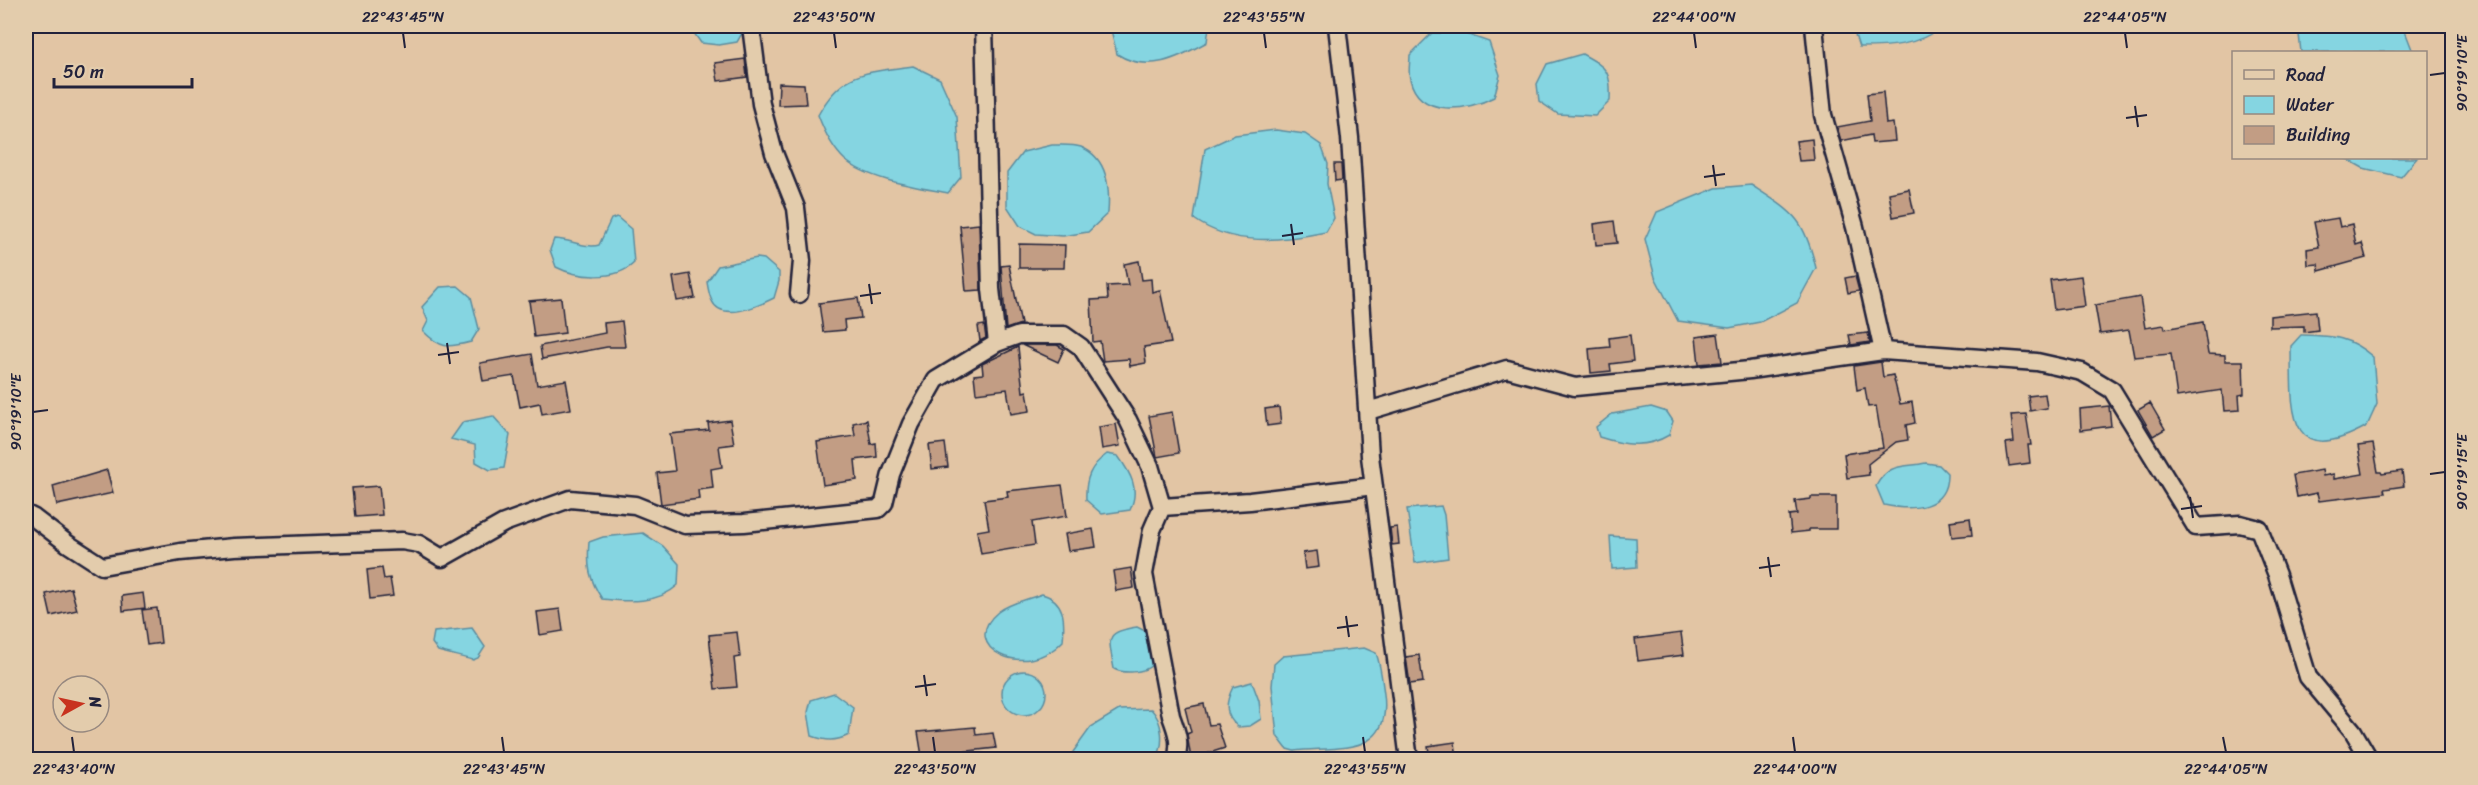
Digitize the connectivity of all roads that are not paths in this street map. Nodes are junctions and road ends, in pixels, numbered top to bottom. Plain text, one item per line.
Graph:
1 (751, 26) edge
2 (984, 26) edge
3 (1337, 26) edge
4 (1814, 26) edge
5 (799, 294) dead end
6 (997, 343) junction
7 (1883, 351) junction
8 (1368, 411) junction
9 (1374, 486) junction
10 (1161, 507) junction
11 (26, 514) edge
12 (1176, 759) edge
13 (1409, 759) edge
14 (2370, 759) edge

1 - 5 street
2 - 6 street
3 - 8 street
4 - 7 street
6 - 10 street
6 - 11 street
7 - 8 street
7 - 14 street
8 - 9 street
9 - 10 street
9 - 13 street
10 - 12 street

